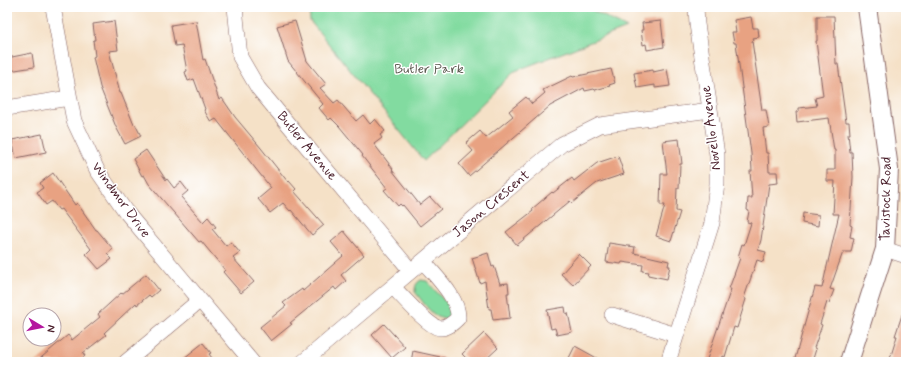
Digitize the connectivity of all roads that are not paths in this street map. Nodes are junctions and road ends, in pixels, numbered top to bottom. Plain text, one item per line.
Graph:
1 (53, 7) edge
2 (235, 7) edge
3 (696, 7) edge
4 (867, 7) edge
5 (70, 98) junction
6 (7, 108) edge
7 (710, 110) junction
8 (884, 249) junction
9 (906, 256) edge
10 (423, 261) junction
11 (411, 271) junction
12 (393, 287) junction
13 (200, 300) junction
14 (612, 315) dead end
15 (676, 335) junction
16 (126, 362) edge
17 (252, 362) edge
18 (303, 362) edge
19 (668, 362) edge
20 (849, 362) edge

1 - 5 street, Windmor Drive
2 - 11 street, Butler Avenue
3 - 7 street, Novello Avenue
4 - 8 street, Tavistock Road
5 - 6 street
5 - 13 street, Windmor Drive
7 - 10 street, Jason Crescent
7 - 15 street, Novello Avenue
8 - 9 street
8 - 20 street, Tavistock Road
10 - 11 street, Jason Crescent
10 - 12 street
11 - 12 street, Jason Crescent
12 - 18 street, Jason Crescent
13 - 16 street
13 - 17 street, Windmor Drive
14 - 15 street
15 - 19 street, Novello Avenue

